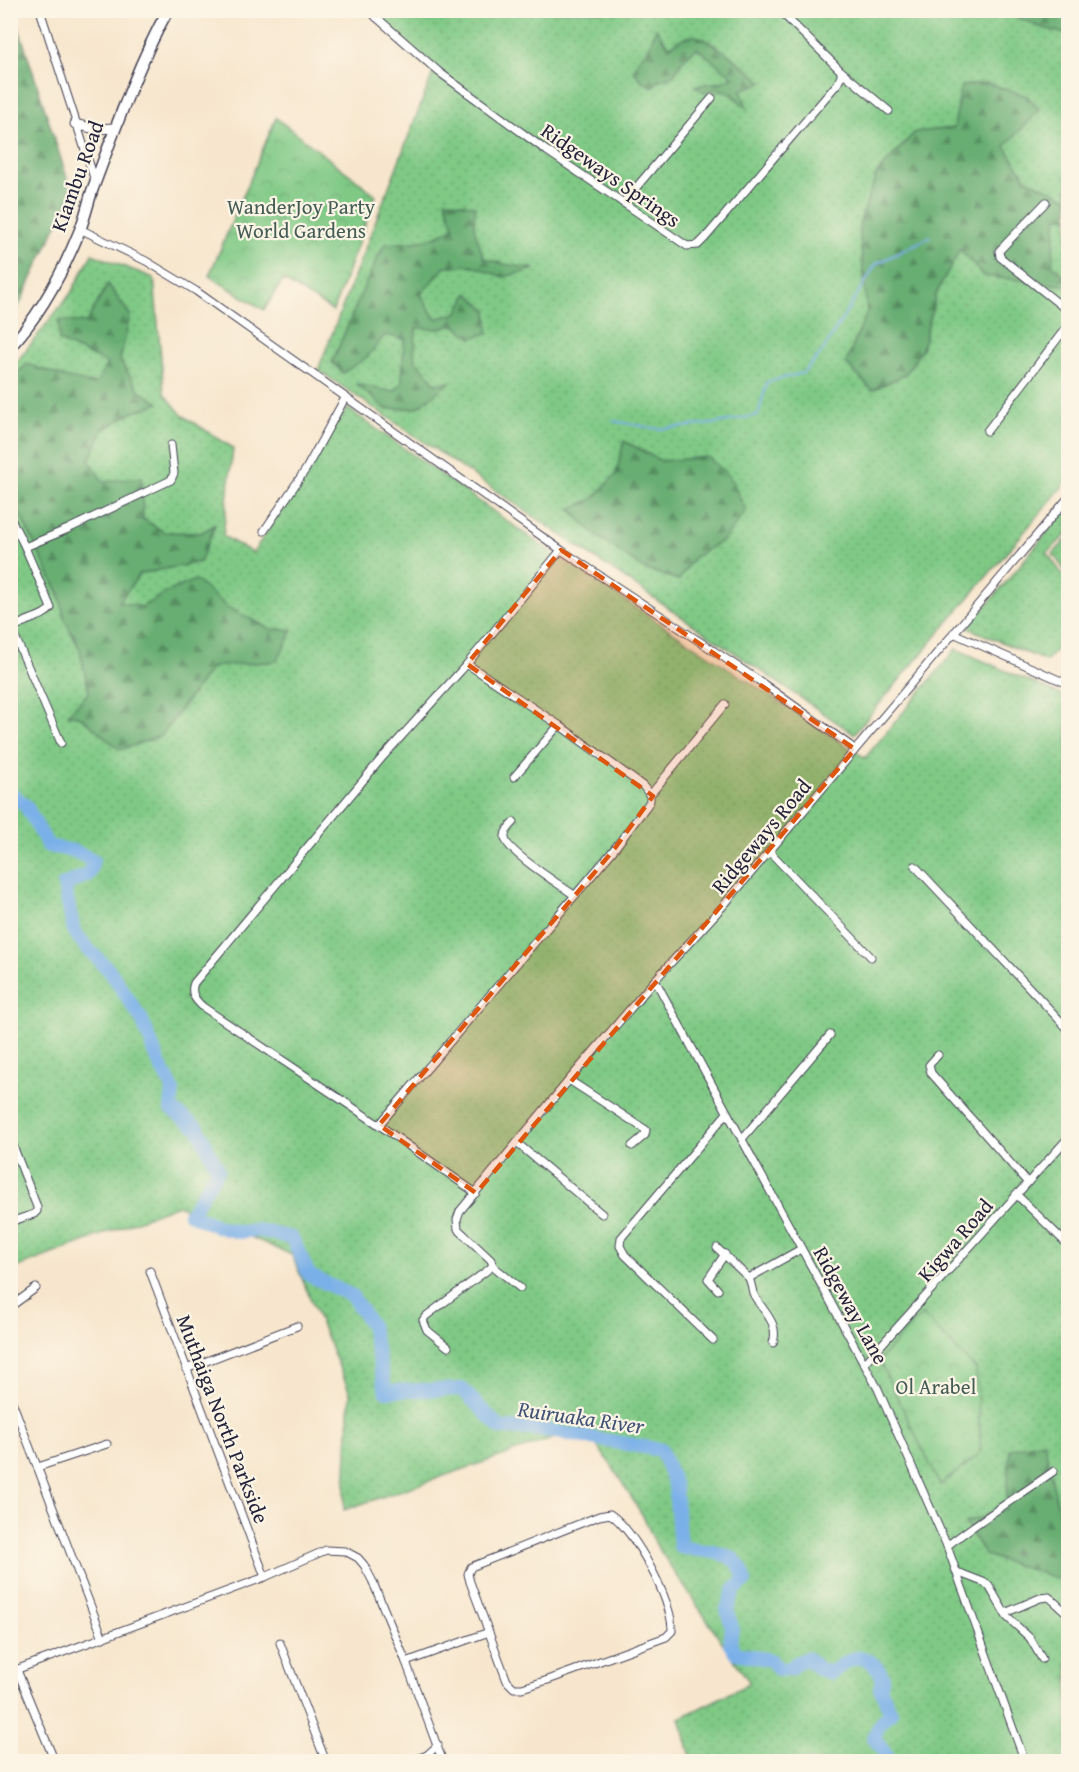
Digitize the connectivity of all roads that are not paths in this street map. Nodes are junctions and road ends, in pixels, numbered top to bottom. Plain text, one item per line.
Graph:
1 (40, 10) edge
2 (168, 10) edge
3 (369, 10) edge
4 (382, 10) edge
5 (779, 10) edge
6 (376, 17) junction
7 (841, 71) junction
8 (712, 98) dead end
9 (890, 111) dead end
10 (75, 124) junction
11 (115, 128) junction
12 (95, 183) junction
13 (1046, 202) dead end
14 (623, 203) junction
15 (80, 229) junction
16 (1068, 311) edge
17 (1068, 325) edge
18 (10, 347) edge
19 (345, 398) junction
20 (987, 431) dead end
21 (171, 446) dead end
22 (1068, 498) edge
23 (10, 517) edge
24 (264, 531) dead end
25 (25, 547) junction
26 (561, 550) junction
27 (953, 633) junction
28 (467, 664) junction
29 (1068, 684) edge
30 (725, 704) dead end
31 (559, 725) junction
32 (61, 743) dead end
33 (855, 749) junction
34 (514, 777) dead end
35 (650, 795) junction
36 (514, 822) dead end
37 (769, 851) junction
38 (915, 866) dead end
39 (574, 895) junction
40 (871, 957) dead end
41 (655, 980) junction
42 (1068, 1029) edge
43 (830, 1035) dead end
44 (938, 1054) dead end
45 (569, 1080) junction
46 (727, 1113) junction
47 (379, 1125) junction
48 (10, 1138) edge
49 (1068, 1138) edge
50 (741, 1139) junction
51 (518, 1143) junction
52 (632, 1146) dead end
53 (1027, 1182) junction
54 (476, 1193) junction
55 (1016, 1194) junction
56 (602, 1214) dead end
57 (10, 1222) edge
58 (1068, 1245) edge
59 (717, 1248) dead end
60 (801, 1249) junction
61 (725, 1254) junction
62 (493, 1266) junction
63 (150, 1271) dead end
64 (749, 1278) junction
65 (36, 1288) dead end
66 (520, 1288) dead end
67 (718, 1290) dead end
68 (10, 1307) edge
69 (297, 1326) dead end
70 (713, 1340) dead end
71 (773, 1343) dead end
72 (448, 1347) dead end
73 (865, 1363) junction
74 (186, 1369) junction
75 (10, 1396) edge
76 (107, 1444) dead end
77 (38, 1467) junction
78 (1054, 1471) dead end
79 (947, 1546) junction
80 (957, 1572) junction
81 (265, 1577) junction
82 (1005, 1613) junction
83 (1068, 1614) edge
84 (489, 1632) junction
85 (103, 1638) junction
86 (280, 1643) dead end
87 (1042, 1659) dead end
88 (406, 1662) junction
89 (14, 1671) edge
90 (438, 1745) junction
91 (55, 1761) edge
92 (326, 1761) edge
93 (410, 1761) edge
94 (443, 1761) edge
95 (1025, 1761) edge

1 - 10 street
2 - 11 highway, Kiambu Road
3 - 6 street, Ridgeways Springs
4 - 6 street
5 - 7 street
6 - 14 street, Ridgeways Springs
7 - 9 street
7 - 14 street, Ridgeways Springs
8 - 14 street
10 - 11 main road
10 - 12 street
11 - 12 highway, Kiambu Road
12 - 15 highway, Kiambu Road
13 - 16 street
15 - 18 highway, Kiambu Road
15 - 19 street
17 - 20 street
19 - 24 street
19 - 26 street
21 - 25 street
22 - 27 street, Ridgeways Road
23 - 25 street
25 - 32 street
26 - 28 street
26 - 33 street
27 - 29 street
27 - 33 street, Ridgeways Road
28 - 31 street
28 - 47 street
30 - 35 street
31 - 34 street
31 - 35 street
33 - 37 street, Ridgeways Road
35 - 39 street
36 - 39 street
37 - 40 street
37 - 41 street, Ridgeways Road
38 - 42 street
39 - 47 street
41 - 45 street, Ridgeways Road
41 - 46 street, Ridgeway Lane
43 - 50 street
44 - 53 street
45 - 51 street, Ridgeways Road
45 - 52 street
46 - 50 street, Ridgeway Lane
46 - 70 street
47 - 54 street
48 - 57 street
49 - 53 street, Kigwa Road
50 - 60 street, Ridgeway Lane
51 - 54 street, Ridgeways Road
51 - 56 street
53 - 55 street, Kigwa Road
54 - 62 street, Ridgeways Road
55 - 58 street
55 - 73 street, Kigwa Road
59 - 61 street
60 - 64 street
60 - 73 street, Ridgeway Lane
61 - 64 street
61 - 67 street
62 - 66 street, Ridgeways Road
62 - 72 street
63 - 74 street, Muthaiga North Parkside
64 - 71 street
65 - 68 street
69 - 74 street
73 - 79 street, Ridgeway Lane
74 - 81 street, Muthaiga North Parkside
75 - 77 street
76 - 77 street
77 - 85 street
78 - 79 street
79 - 80 street, Ridgeway Lane
80 - 82 street
80 - 95 street, Ridgeway Lane
81 - 85 street
81 - 88 street
82 - 83 street
82 - 87 street
84 - 84 street
84 - 88 street
85 - 89 street
86 - 92 street
88 - 90 street
89 - 91 street
90 - 93 street
90 - 94 street

